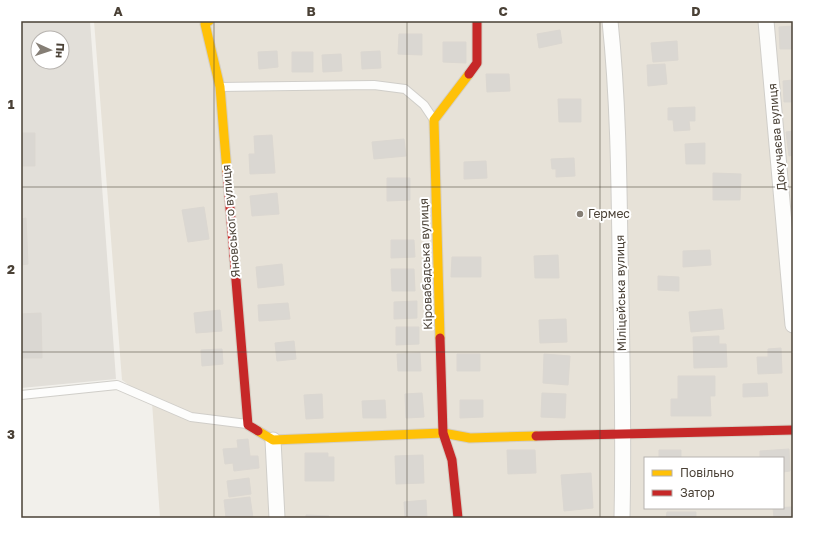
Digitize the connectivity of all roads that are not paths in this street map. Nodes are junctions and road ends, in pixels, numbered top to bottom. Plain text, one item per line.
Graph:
1 (209, 21) edge
2 (477, 21) edge
3 (610, 21) edge
4 (766, 21) edge
5 (220, 87) junction
6 (434, 120) junction
7 (793, 325) edge
8 (21, 395) edge
9 (248, 425) junction
10 (793, 430) edge
11 (443, 433) junction
12 (624, 435) junction
13 (273, 440) junction
14 (277, 518) edge
15 (458, 518) edge
16 (622, 518) edge

1 - 5 street, Яновського вулиця
2 - 6 street
3 - 12 street, Міліцейська вулиця
4 - 7 street, Докучаєва вулиця
5 - 6 lane
5 - 9 street, Яновського вулиця
6 - 11 street, Кіровабадська вулиця
8 - 9 lane
9 - 13 street
10 - 12 street
11 - 12 street
11 - 13 street
11 - 15 street, Кіровабадська вулиця
12 - 16 street, Міліцейська вулиця
13 - 14 street

